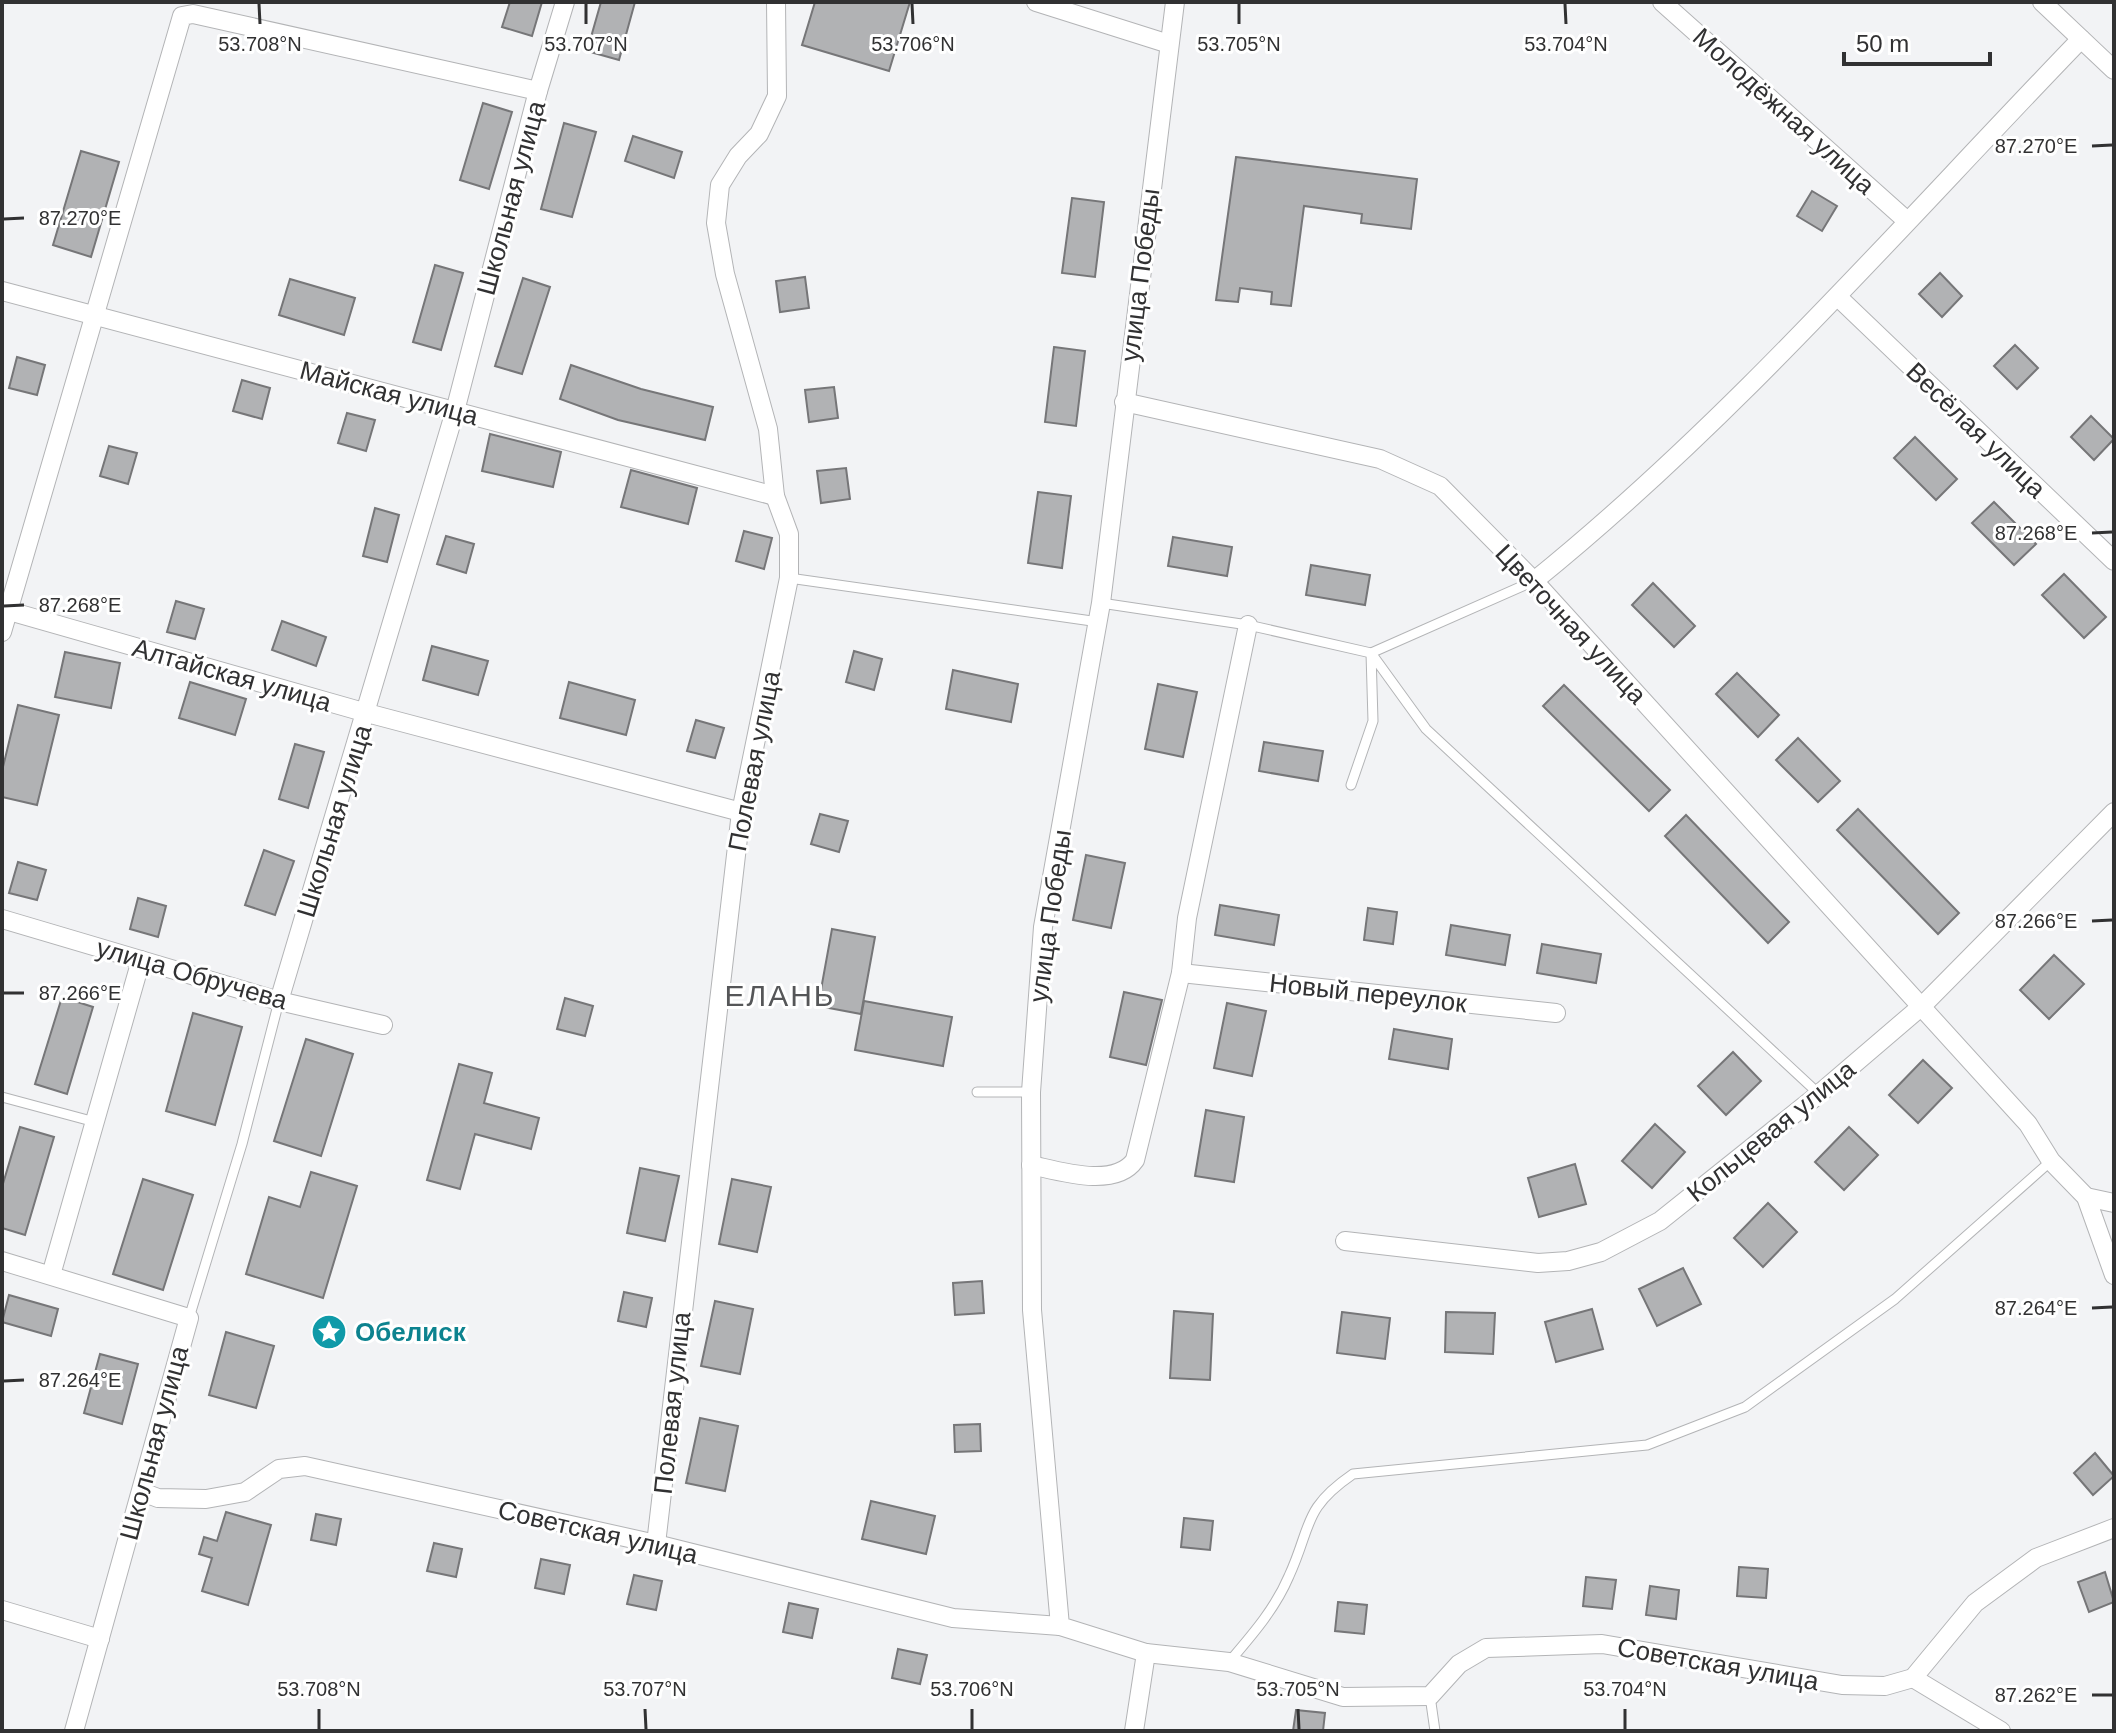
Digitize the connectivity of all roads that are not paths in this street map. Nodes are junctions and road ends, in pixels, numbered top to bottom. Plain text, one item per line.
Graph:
1 (565, 2) edge
2 (776, 2) edge
3 (1036, 2) edge
4 (1175, 2) edge
5 (1662, 2) edge
6 (2042, 2) edge
7 (2081, 39) junction
8 (1169, 44) junction
9 (2114, 70) edge
10 (538, 91) junction
11 (1906, 220) junction
12 (2, 291) edge
13 (1839, 298) junction
14 (93, 317) junction
15 (1124, 402) junction
16 (455, 411) junction
17 (775, 496) junction
18 (2114, 561) edge
19 (789, 578) junction
20 (1534, 581) junction
21 (5, 610) edge
22 (1100, 612) junction
23 (1248, 625) junction
24 (2, 632) edge
25 (1371, 653) junction
26 (367, 713) junction
27 (1351, 785) dead end
28 (741, 812) junction
29 (2114, 812) edge
30 (2, 919) edge
31 (141, 960) junction
32 (1181, 973) junction
33 (279, 1001) junction
34 (1923, 1005) junction
35 (1556, 1013) dead end
36 (383, 1025) dead end
37 (977, 1092) dead end
38 (1031, 1092) junction
39 (1819, 1094) junction
40 (2, 1097) edge
41 (95, 1122) junction
42 (2051, 1161) junction
43 (1031, 1165) junction
44 (2086, 1197) junction
45 (2114, 1203) edge
46 (1345, 1241) dead end
47 (2, 1261) edge
48 (51, 1275) junction
49 (2114, 1275) edge
50 (189, 1318) junction
51 (142, 1492) junction
52 (2114, 1528) edge
53 (656, 1544) junction
54 (2, 1610) edge
55 (1060, 1626) junction
56 (100, 1639) junction
57 (1146, 1653) junction
58 (1229, 1662) junction
59 (1913, 1678) junction
60 (1430, 1696) junction
61 (74, 1731) edge
62 (1134, 1731) edge
63 (1435, 1731) edge
64 (2001, 1731) edge

1 - 10 street, Школьная улица
2 - 17 street, Полевая улица
3 - 8 street
4 - 8 street, улица Победы
5 - 11 street, Молодёжная улица
6 - 7 street
7 - 9 street
7 - 11 street
8 - 15 street, улица Победы
10 - 14 street
10 - 16 street, Школьная улица
11 - 13 street
12 - 14 street, Майская улица
13 - 18 street, Весёлая улица
13 - 20 street
14 - 16 street, Майская улица
14 - 21 street
15 - 20 street, Цветочная улица
15 - 22 street, улица Победы
16 - 17 street, Майская улица
16 - 26 street, Школьная улица
17 - 19 street, Полевая улица
19 - 22 lane
19 - 28 street, Полевая улица
20 - 25 lane
20 - 34 street, Цветочная улица
21 - 24 street
21 - 26 street, Алтайская улица
22 - 23 lane
22 - 38 street, улица Победы
23 - 25 lane
23 - 32 street
25 - 27 lane
25 - 39 lane
26 - 28 street, Алтайская улица
26 - 33 street, Школьная улица
28 - 53 street, Полевая улица
29 - 34 street, Кольцевая улица
30 - 31 street, улица Обручева
31 - 33 street, улица Обручева
31 - 41 street
32 - 35 street, Новый переулок
32 - 43 street
33 - 36 street, улица Обручева
33 - 50 lane, Школьная улица
34 - 39 street, Кольцевая улица
34 - 42 street, Цветочная улица
37 - 38 lane
38 - 43 street, улица Победы
39 - 46 street, Кольцевая улица
40 - 41 lane
41 - 48 street
42 - 44 street, Цветочная улица
42 - 58 lane
43 - 55 street, улица Победы
44 - 45 street
44 - 49 street
47 - 48 street
48 - 50 street
50 - 51 street, Школьная улица
51 - 53 street, Советская улица
51 - 56 street, Школьная улица
52 - 59 street
53 - 55 street, Советская улица
54 - 56 street
55 - 57 street
56 - 61 street, Школьная улица
57 - 58 street
57 - 62 street
58 - 60 street
59 - 60 street, Советская улица
59 - 64 street
60 - 63 lane

